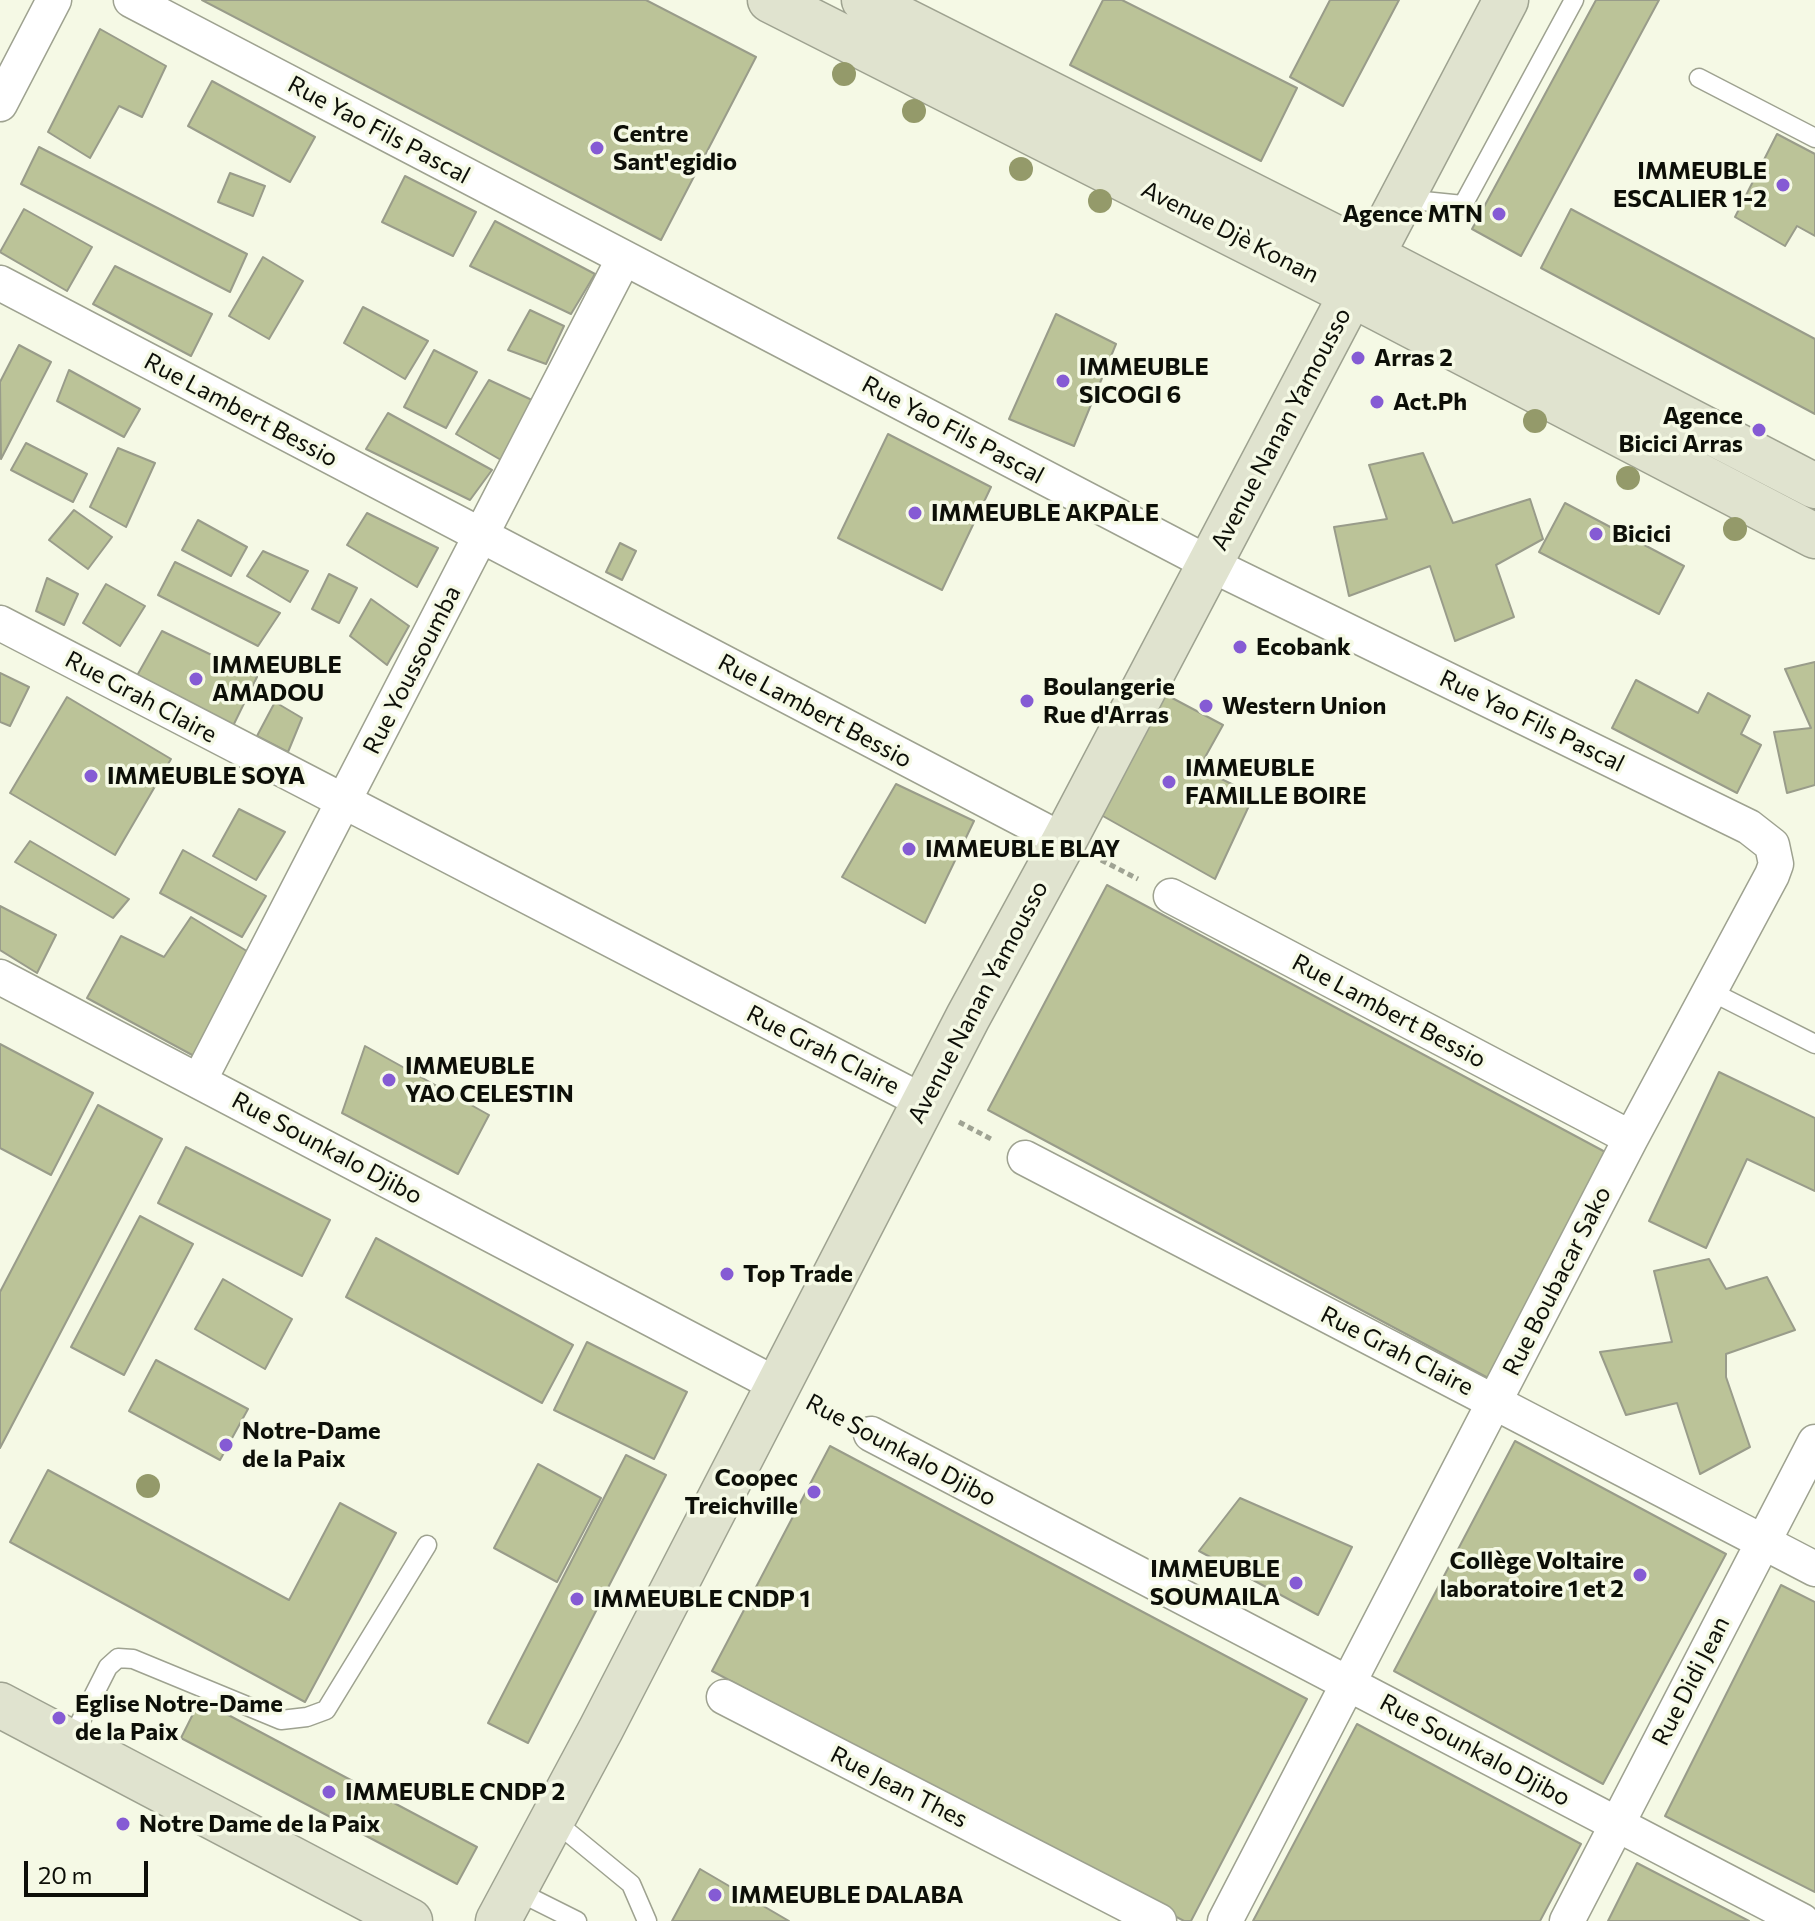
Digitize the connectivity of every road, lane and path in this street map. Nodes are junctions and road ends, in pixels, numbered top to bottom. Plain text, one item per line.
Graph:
1 (54, 0) edge
2 (131, 0) edge
3 (770, 0) edge
4 (864, 0) edge
5 (1506, 0) edge
6 (1574, 0) edge
7 (919, 12) edge
8 (1699, 78) dead end
9 (0, 104) edge
10 (1815, 138) edge
11 (1401, 199) junction
12 (624, 258) junction
13 (1362, 275) junction
14 (0, 283) edge
15 (1815, 486) edge
16 (481, 535) junction
17 (1815, 536) edge
18 (1210, 564) junction
19 (0, 623) edge
20 (343, 802) junction
21 (1064, 841) junction
22 (1775, 853) joint
23 (1171, 896) joint
24 (0, 977) edge
25 (1710, 991) junction
26 (1815, 1044) edge
27 (199, 1081) junction
28 (924, 1102) junction
29 (1631, 1138) junction
30 (1025, 1158) joint
31 (779, 1386) junction
32 (1495, 1402) junction
33 (871, 1434) joint
34 (1815, 1442) edge
35 (1763, 1542) junction
36 (427, 1545) dead end
37 (1815, 1569) edge
38 (1348, 1683) junction
39 (724, 1697) dead end
40 (0, 1705) edge
41 (70, 1742) junction
42 (552, 1819) junction
43 (1617, 1824) junction
44 (506, 1905) edge
45 (410, 1921) edge
46 (577, 1921) edge
47 (647, 1921) edge
48 (1159, 1921) edge
49 (1225, 1921) edge
50 (1567, 1921) edge
51 (1802, 1921) edge

1 - 9 street
2 - 12 street, Rue Yao Fils Pascal
3 - 13 street, Avenue Djè Konan
4 - 7 street, Avenue Djè Konan
5 - 11 street, Avenue Nanan Yamousso
6 - 11 lane
7 - 13 street, Avenue Djè Konan
8 - 10 lane
11 - 13 street, Avenue Nanan Yamousso
12 - 16 street, Rue Youssoumba
12 - 18 street, Rue Yao Fils Pascal
13 - 15 street, Avenue Djè Konan
13 - 17 street, Avenue Djè Konan
13 - 18 street, Avenue Nanan Yamousso
14 - 16 street, Rue Lambert Bessio
16 - 20 street, Rue Youssoumba
16 - 21 street, Rue Lambert Bessio
18 - 21 street, Avenue Nanan Yamousso
18 - 22 street, Rue Yao Fils Pascal
19 - 20 street, Rue Grah Claire
20 - 27 street, Rue Youssoumba
20 - 28 street, Rue Grah Claire
21 - 23 path
21 - 28 street, Avenue Nanan Yamousso
22 - 25 street, Rue Boubacar Sako
23 - 29 street, Rue Lambert Bessio
24 - 27 street, Rue Sounkalo Djibo
25 - 26 lane
25 - 29 street, Rue Boubacar Sako
27 - 31 street, Rue Sounkalo Djibo
28 - 30 path, Rue Grah Claire
28 - 31 street, Avenue Nanan Yamousso
29 - 32 street, Rue Boubacar Sako
30 - 32 street, Rue Grah Claire
31 - 33 path, Rue Sounkalo Djibo
31 - 42 street, Avenue Nanan Yamousso
32 - 35 street, Rue Grah Claire
32 - 38 street, Rue Boubacar Sako
33 - 38 street, Rue Sounkalo Djibo
34 - 35 street, Rue Didi Jean
35 - 37 street, Rue Grah Claire
35 - 43 street, Rue Didi Jean
36 - 41 lane
38 - 43 street, Rue Sounkalo Djibo
38 - 49 street, Rue Boubacar Sako
39 - 48 street, Rue Jean Thes
40 - 41 street
41 - 45 street
42 - 44 street, Avenue Nanan Yamousso
42 - 47 lane
43 - 50 street, Rue Didi Jean
43 - 51 street, Rue Sounkalo Djibo
44 - 46 lane

